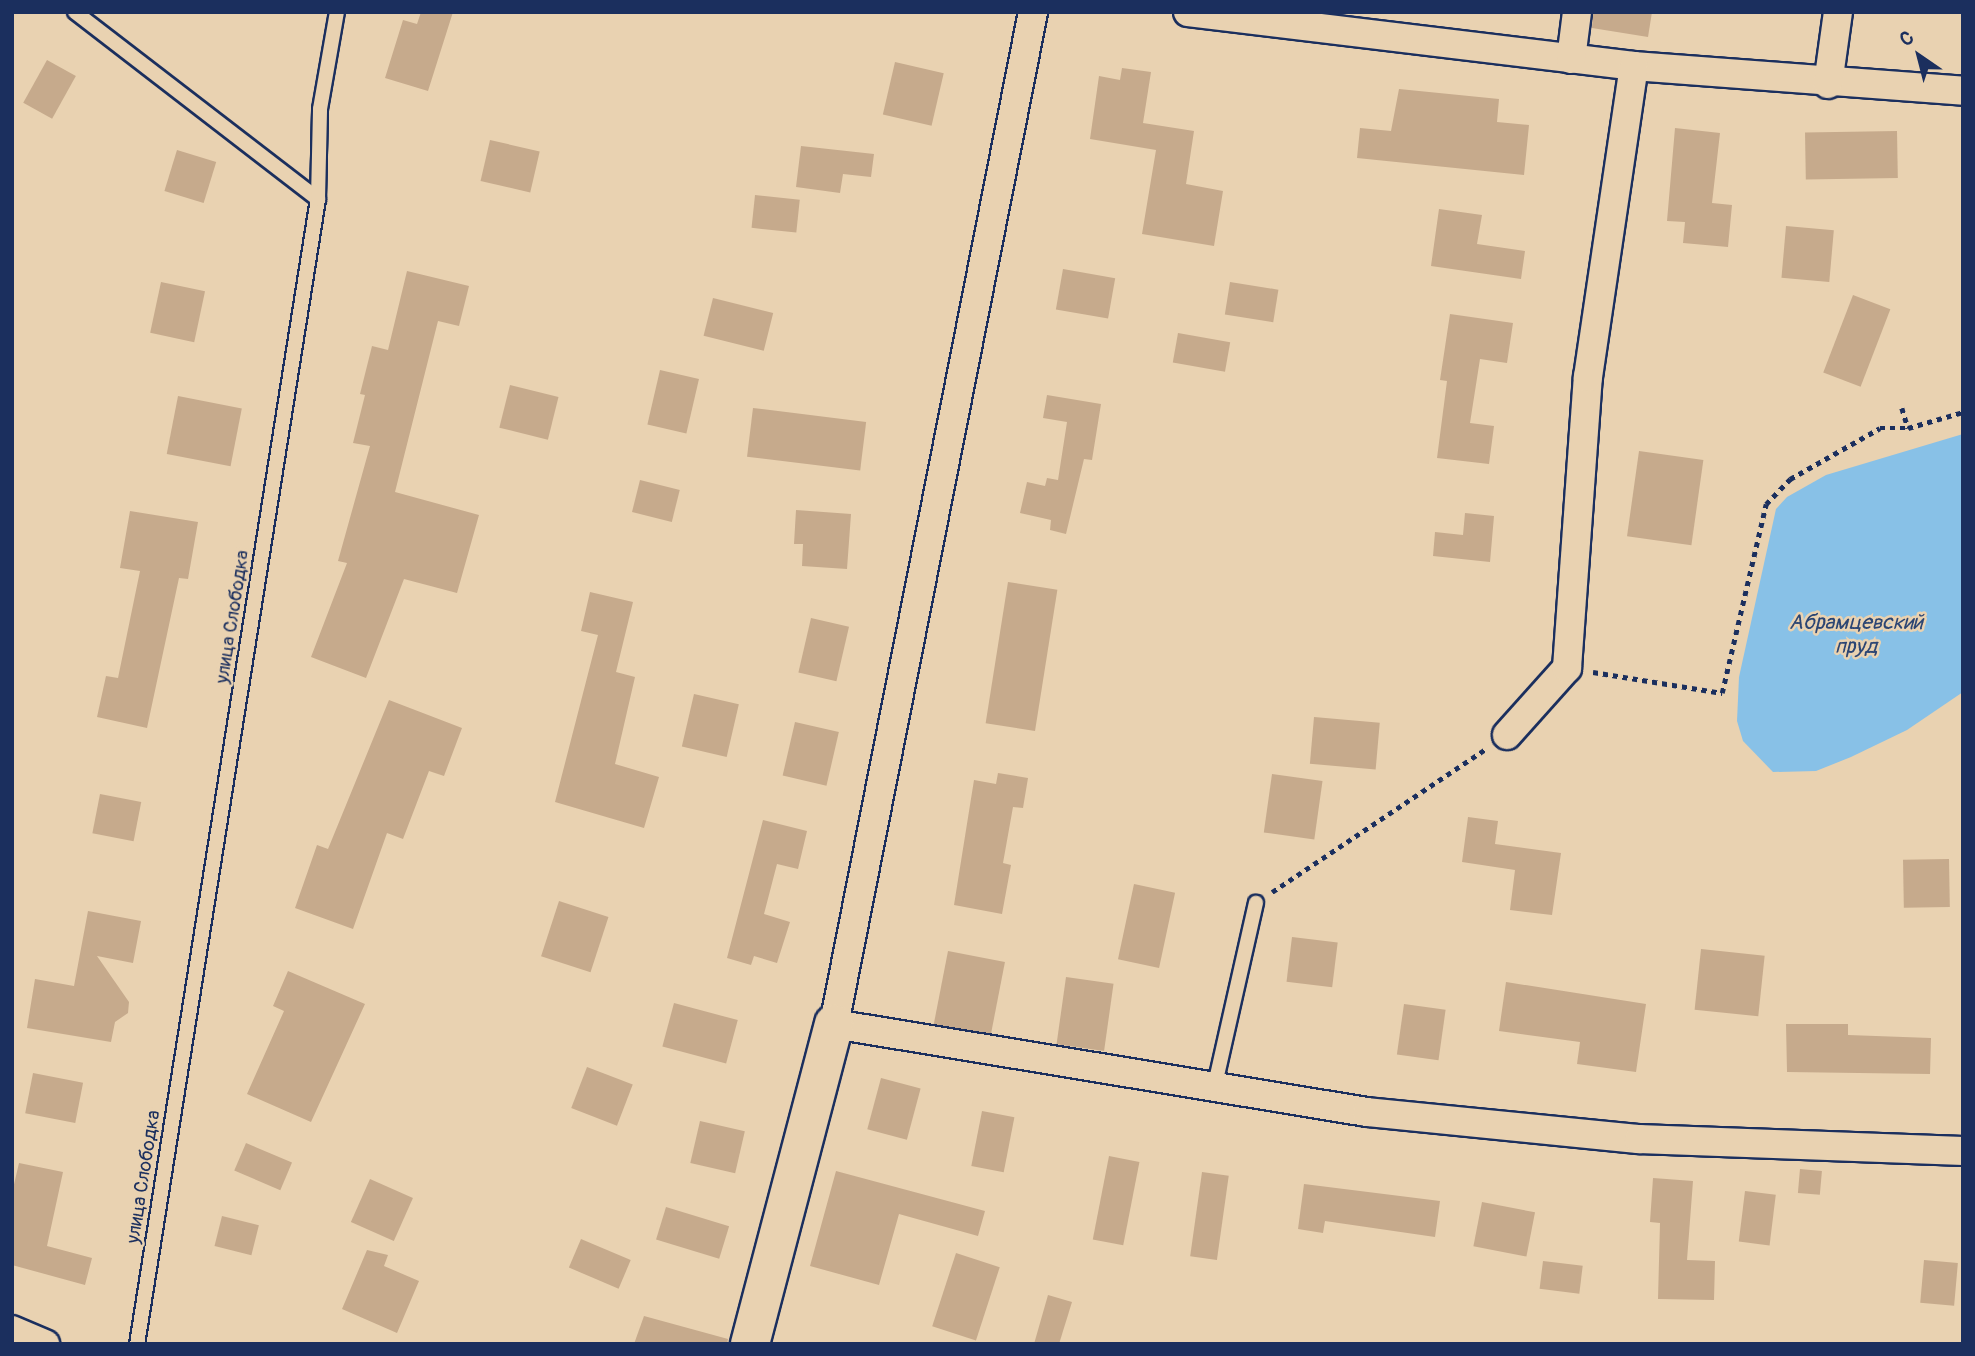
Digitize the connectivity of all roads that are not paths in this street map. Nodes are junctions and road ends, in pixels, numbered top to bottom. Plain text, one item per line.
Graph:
1 (75, 12) edge
2 (337, 12) edge
3 (1033, 12) edge
4 (1188, 12) edge
5 (1577, 12) edge
6 (1838, 12) edge
7 (1322, 21) edge
8 (1571, 59) junction
9 (1634, 66) junction
10 (1828, 84) junction
11 (1963, 91) edge
12 (318, 199) junction
13 (1507, 735) road end
14 (1256, 903) road end
15 (834, 1024) junction
16 (1214, 1090) junction
17 (1963, 1151) edge
18 (12, 1330) edge
19 (45, 1344) edge
20 (137, 1344) edge
21 (750, 1344) edge

1 - 12 lane
2 - 12 lane, улица Слободка
3 - 15 street
4 - 7 street
5 - 8 street
6 - 10 street
7 - 8 street
8 - 9 street
9 - 10 street
9 - 13 street
10 - 11 street
12 - 20 lane, улица Слободка
14 - 16 lane
15 - 16 street
15 - 21 street
16 - 17 street
18 - 19 street

